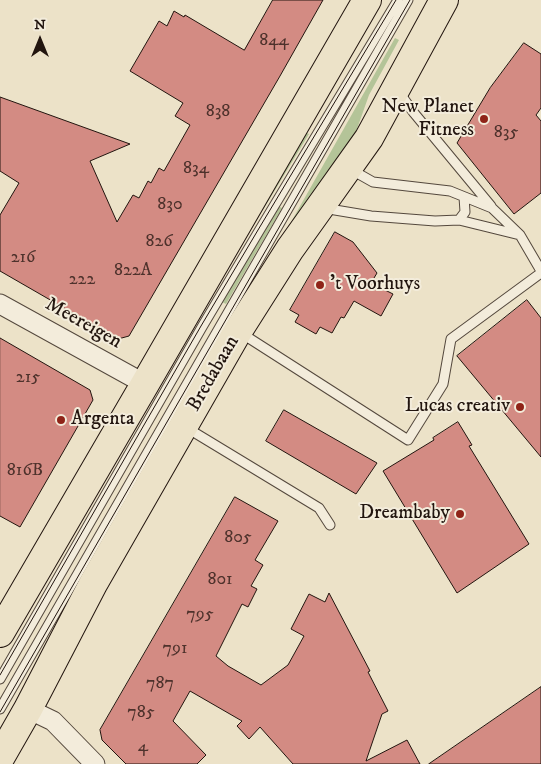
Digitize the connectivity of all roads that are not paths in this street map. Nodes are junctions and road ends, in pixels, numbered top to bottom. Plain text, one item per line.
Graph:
1 (367, 0) edge
2 (398, 0) edge
3 (408, 0) edge
4 (444, 0) edge
5 (396, 88) junction
6 (348, 168) junction
7 (464, 197) junction
8 (320, 207) junction
9 (492, 208) junction
10 (459, 220) junction
11 (520, 235) junction
12 (541, 272) edge
13 (0, 304) edge
14 (238, 332) junction
15 (145, 384) junction
16 (184, 426) junction
17 (330, 525) dead end
18 (0, 632) edge
19 (0, 679) edge
20 (28, 708) junction
21 (0, 709) edge
22 (0, 758) edge
23 (95, 764) edge

1 - 15 main road
2 - 19 lane
3 - 21 lane
4 - 5 main road, Bredabaan
5 - 6 main road, Bredabaan
5 - 9 lane
6 - 7 lane
6 - 8 main road, Bredabaan
7 - 9 lane
7 - 10 lane
8 - 10 lane
8 - 14 main road, Bredabaan
9 - 11 lane
10 - 11 lane
11 - 12 lane
12 - 14 lane
13 - 15 street, Meereigen
14 - 16 main road, Bredabaan
15 - 18 main road
16 - 17 lane
16 - 20 main road, Bredabaan
20 - 22 main road, Bredabaan
20 - 23 street

